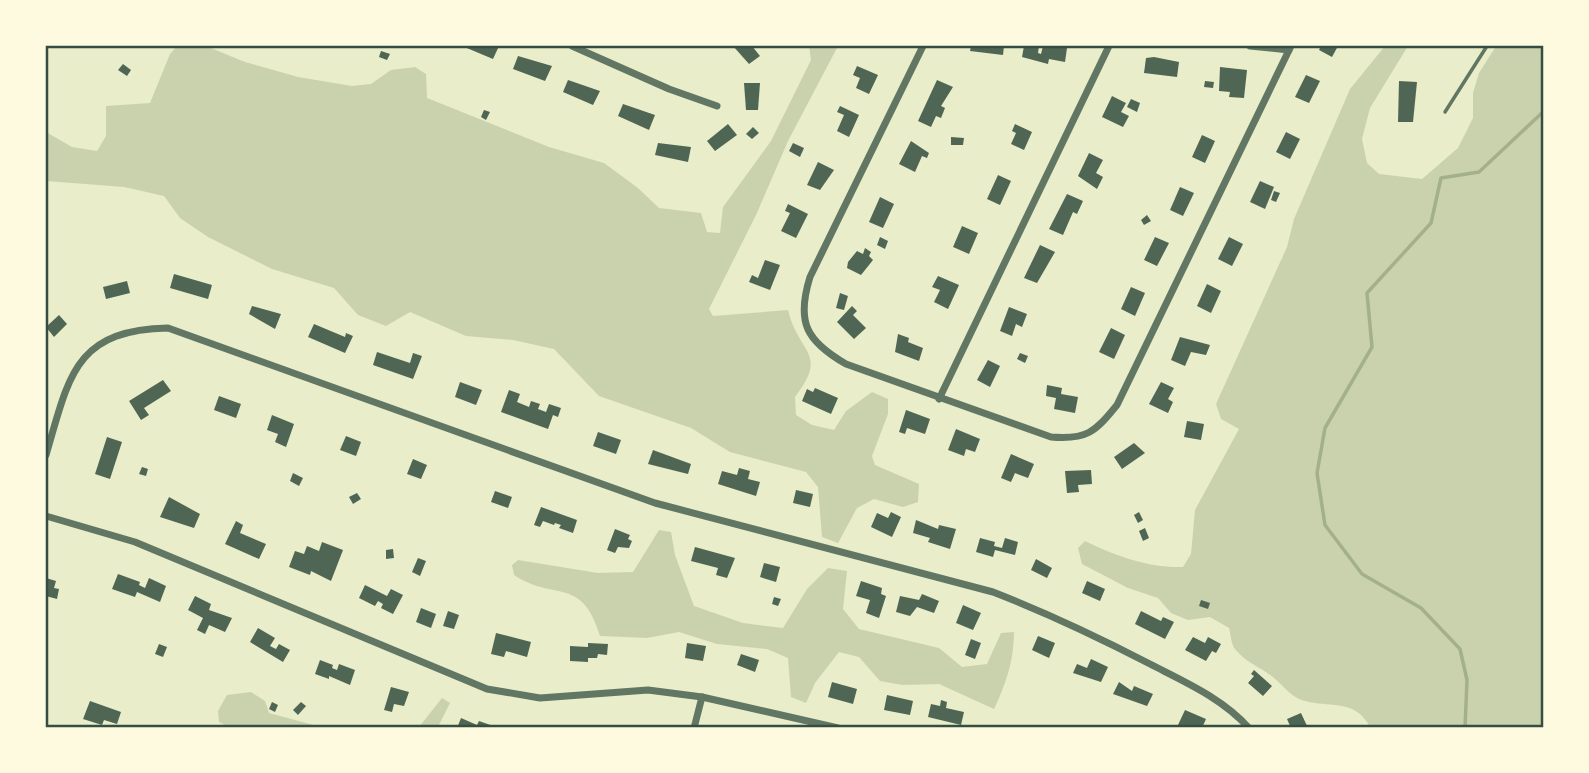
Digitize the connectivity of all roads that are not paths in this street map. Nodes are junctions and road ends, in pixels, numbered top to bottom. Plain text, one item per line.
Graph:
1 (572, 46) edge
2 (923, 46) edge
3 (1109, 46) edge
4 (1250, 46) edge
5 (1487, 46) edge
6 (1290, 48) edge
7 (718, 106) dead end
8 (1445, 112) dead end
9 (939, 400) junction
10 (46, 455) edge
11 (46, 516) edge
12 (702, 697) junction
13 (694, 727) edge
14 (838, 727) edge
15 (1249, 727) edge

1 - 7 street
2 - 9 street
3 - 9 street
4 - 6 street
5 - 8 lane
6 - 9 street
10 - 15 street
11 - 12 street
12 - 13 street
12 - 14 street

